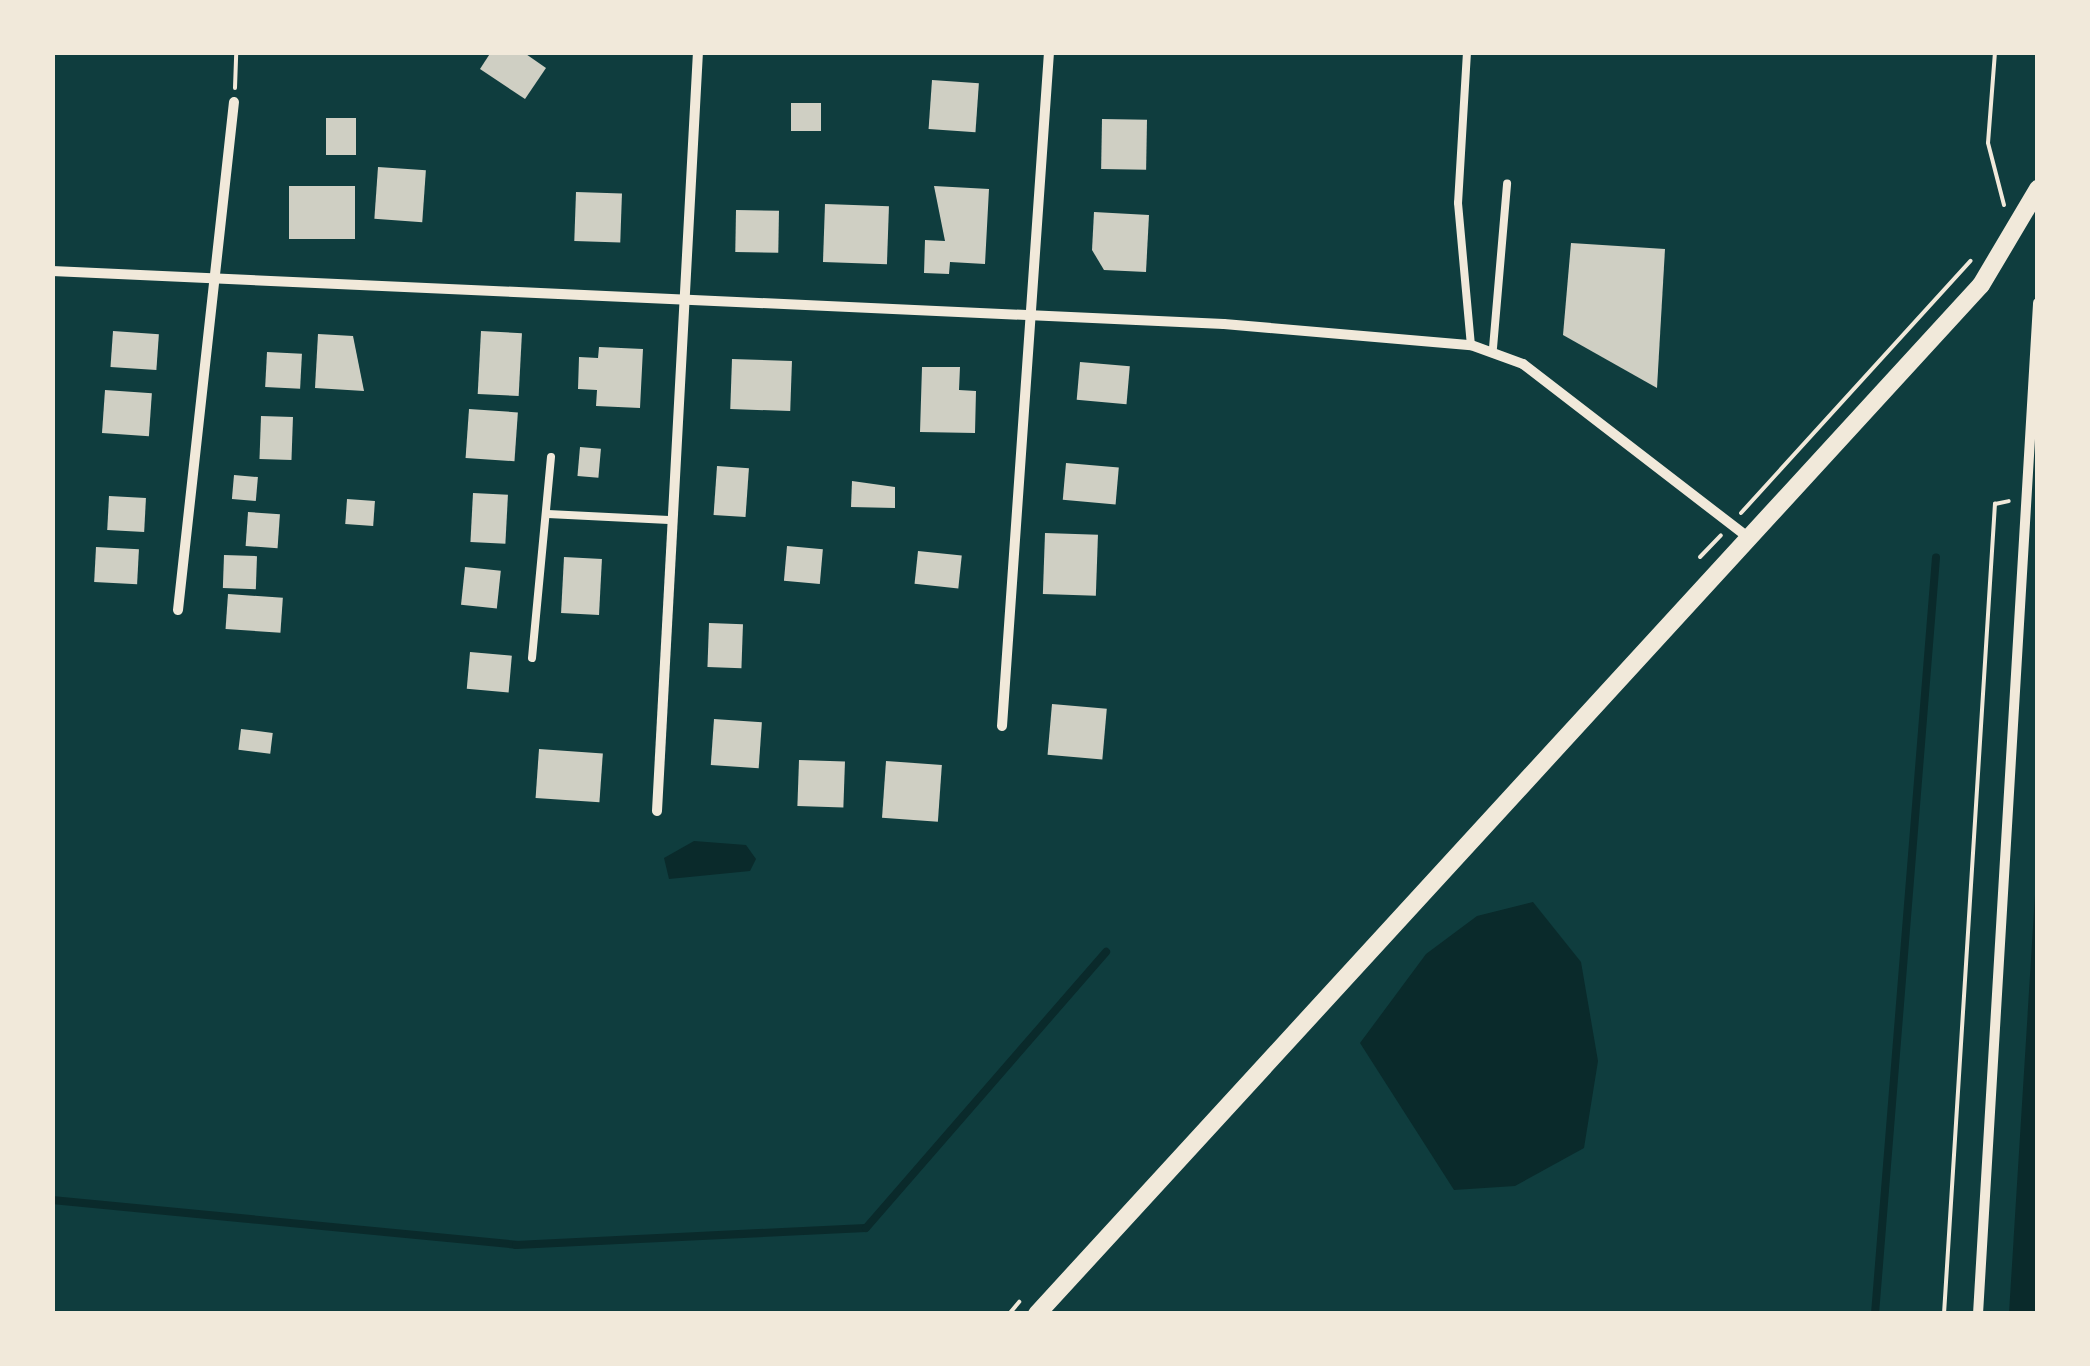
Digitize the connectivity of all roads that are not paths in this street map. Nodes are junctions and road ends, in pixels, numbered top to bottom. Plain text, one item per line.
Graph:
1 (698, 52) edge
2 (1049, 52) edge
3 (1467, 52) edge
4 (234, 102) road end
5 (1506, 184) dead end
6 (2038, 189) edge
7 (52, 271) edge
8 (218, 280) junction
9 (682, 303) junction
10 (2038, 303) edge
11 (1032, 316) junction
12 (1471, 345) junction
13 (1493, 348) junction
14 (551, 458) dead end
15 (548, 514) junction
16 (670, 520) junction
17 (1746, 536) junction
18 (178, 610) dead end
19 (532, 658) dead end
20 (1002, 726) dead end
21 (656, 811) dead end
22 (1037, 1314) edge
23 (1978, 1314) edge

1 - 9 street
2 - 11 street
3 - 12 lane
4 - 8 street
5 - 13 lane
6 - 17 street
7 - 8 street
8 - 9 street
8 - 18 street
9 - 11 street
9 - 16 street
10 - 23 street
11 - 12 street
11 - 20 street
12 - 13 street
13 - 17 street
14 - 15 lane
15 - 16 lane
15 - 19 lane
16 - 21 street
17 - 22 street

